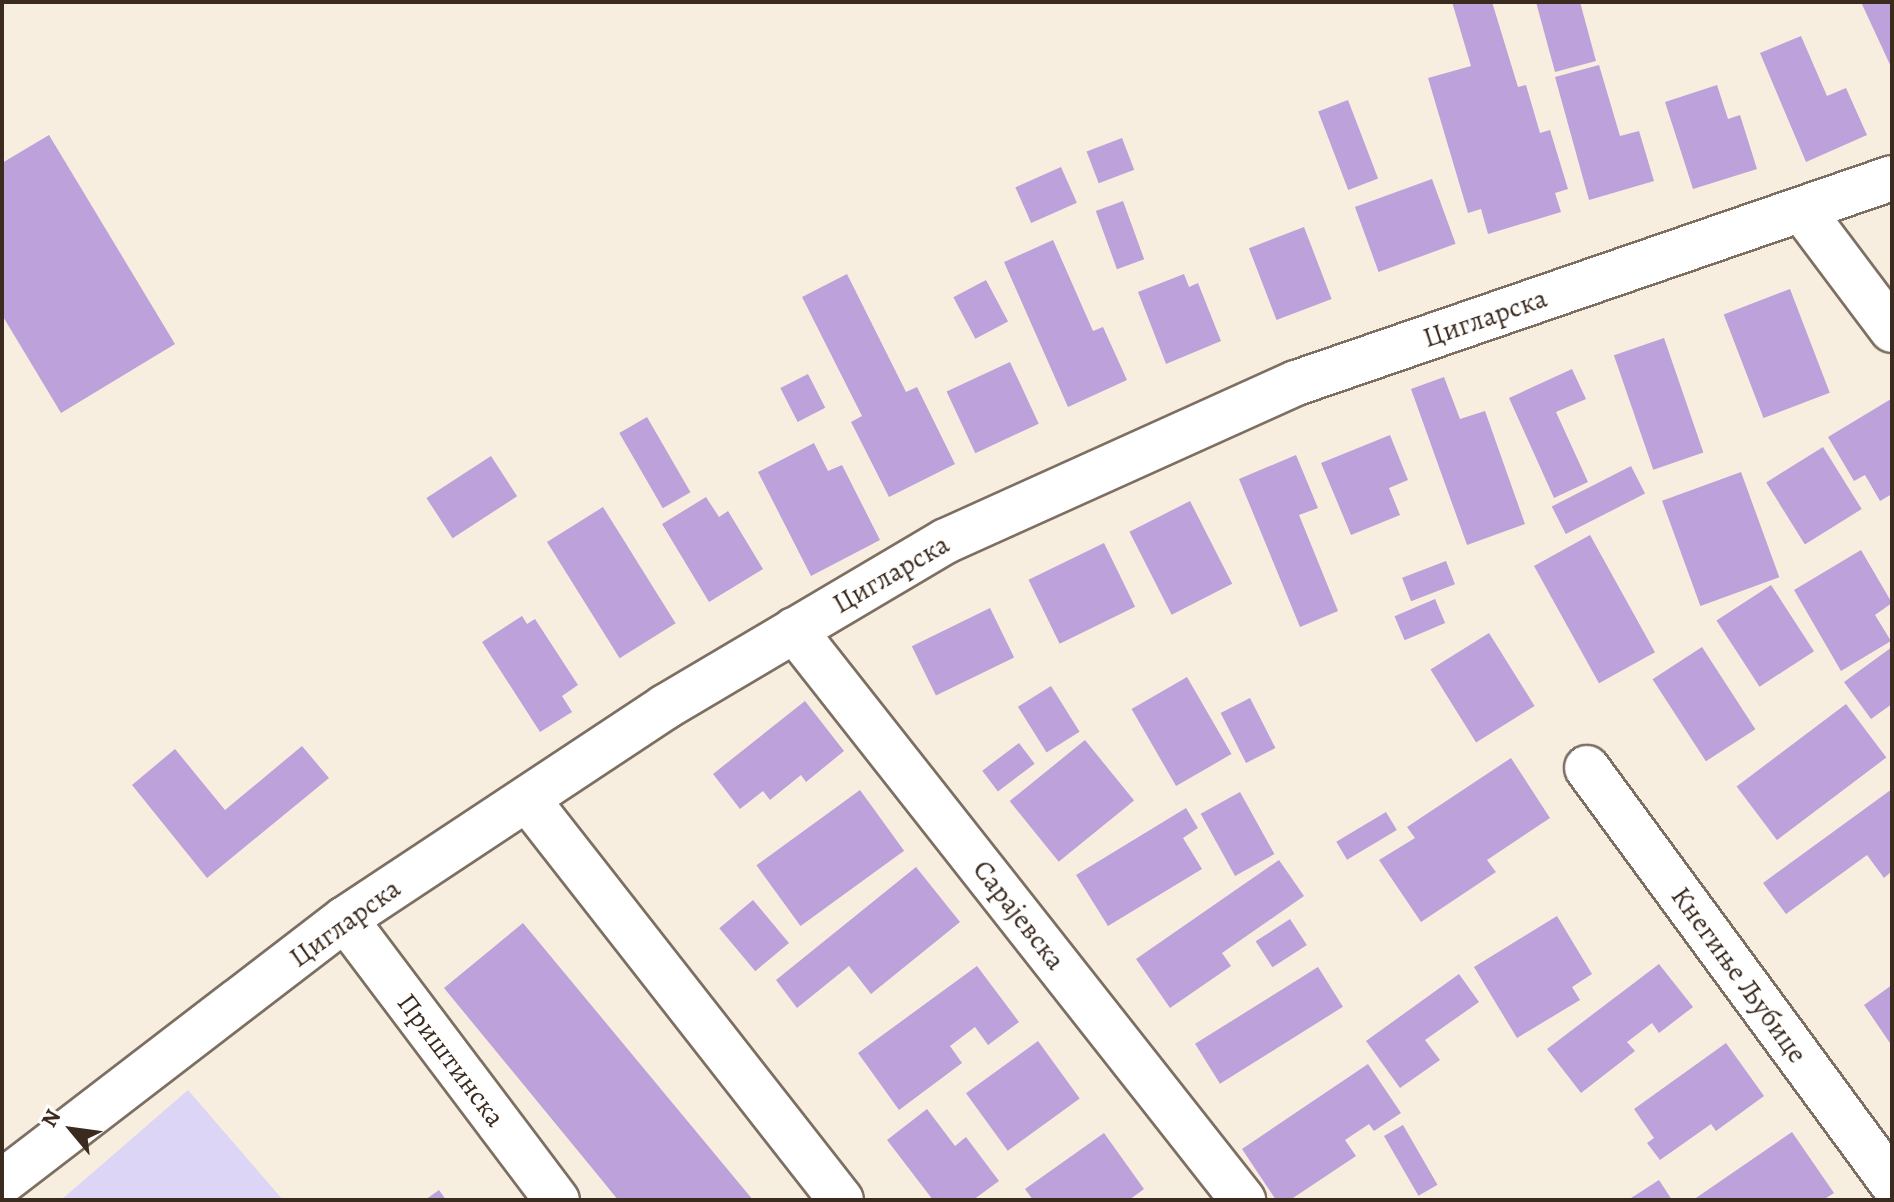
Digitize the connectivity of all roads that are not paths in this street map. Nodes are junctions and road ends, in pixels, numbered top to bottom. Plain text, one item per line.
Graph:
1 (1892, 178) edge
2 (1802, 210) junction
3 (1892, 330) edge
4 (794, 630) junction
5 (1587, 768) dead end
6 (527, 799) junction
7 (345, 919) junction
8 (2, 1182) edge
9 (1892, 1183) edge
10 (557, 1200) edge
11 (841, 1200) edge
12 (1243, 1200) edge

1 - 2 street, Цигларска
2 - 3 street
2 - 4 street, Цигларска
4 - 6 street, Цигларска
4 - 12 street, Сарајевска
5 - 9 street, Кнегиње Љубице
6 - 7 street, Цигларска
6 - 11 street
7 - 8 street, Цигларска
7 - 10 street, Приштинска

